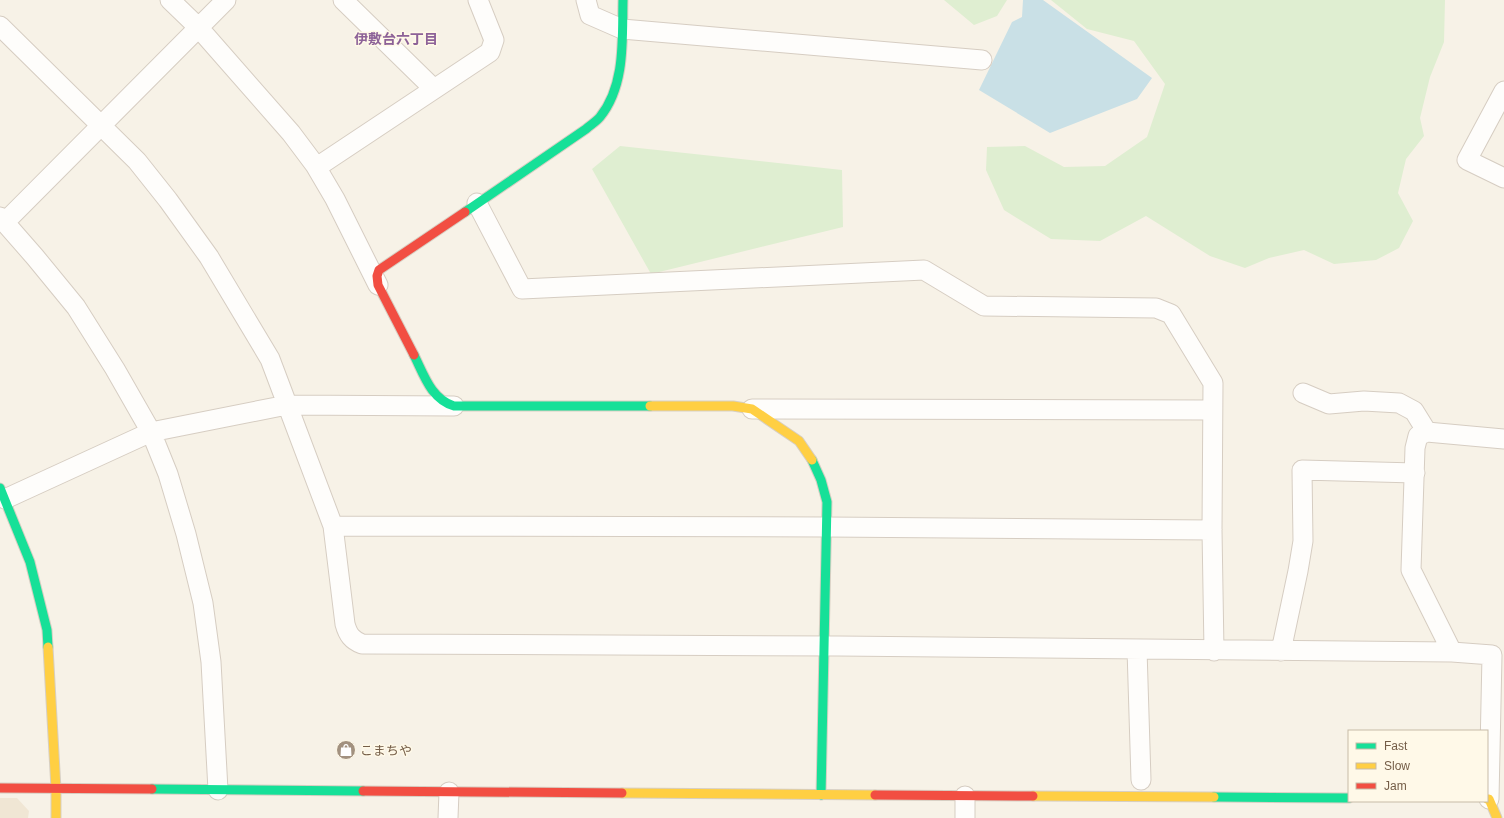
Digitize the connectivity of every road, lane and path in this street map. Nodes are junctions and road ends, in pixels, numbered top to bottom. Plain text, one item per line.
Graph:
1 (170, 0) edge
2 (226, 0) edge
3 (343, 0) edge
4 (478, 0) edge
5 (586, 0) edge
6 (622, 0) edge
7 (0, 26) edge
8 (198, 28) junction
9 (622, 29) junction
10 (982, 60) dead end
11 (434, 90) junction
12 (1504, 91) edge
13 (101, 126) junction
14 (316, 167) junction
15 (1504, 178) edge
16 (477, 203) junction
17 (2, 220) edge
18 (378, 285) junction
19 (1303, 393) dead end
20 (287, 405) junction
21 (454, 406) junction
22 (752, 409) junction
23 (1212, 410) junction
24 (151, 432) junction
25 (1427, 432) junction
26 (1504, 439) edge
27 (1414, 474) junction
28 (2, 493) edge
29 (333, 526) junction
30 (826, 526) junction
31 (1212, 530) junction
32 (824, 646) junction
33 (1137, 649) junction
34 (1214, 651) junction
35 (1280, 651) junction
36 (1452, 652) junction
37 (1141, 780) dead end
38 (0, 788) edge
39 (56, 789) junction
40 (218, 790) junction
41 (448, 792) junction
42 (820, 795) junction
43 (965, 796) junction
44 (1348, 798) edge
45 (1488, 799) edge
46 (56, 818) edge
47 (448, 818) edge
48 (965, 818) edge
49 (1497, 818) edge

1 - 8 street
2 - 8 street
3 - 11 street
4 - 11 street
5 - 9 street
6 - 9 street
7 - 13 street
8 - 13 street
8 - 14 street
9 - 10 street
9 - 16 street
11 - 14 street
12 - 15 street
13 - 17 street
13 - 20 street
14 - 18 street
16 - 18 street
16 - 23 street
17 - 24 street
18 - 21 street
19 - 25 street
20 - 21 street
20 - 24 street
20 - 29 street
21 - 22 street
22 - 23 street
22 - 30 street
23 - 31 street
24 - 28 street
24 - 40 street
25 - 26 street
25 - 27 street
27 - 35 street
27 - 36 street
28 - 39 street
29 - 30 street
29 - 32 street
30 - 31 street
30 - 32 street
31 - 34 street
32 - 33 street
32 - 42 street
33 - 34 street
33 - 37 street
34 - 35 street
35 - 36 street
36 - 45 street
38 - 39 street
39 - 40 street
39 - 46 street
40 - 41 street
41 - 42 street
41 - 47 street
42 - 43 street
43 - 44 street
43 - 48 street
45 - 49 street

